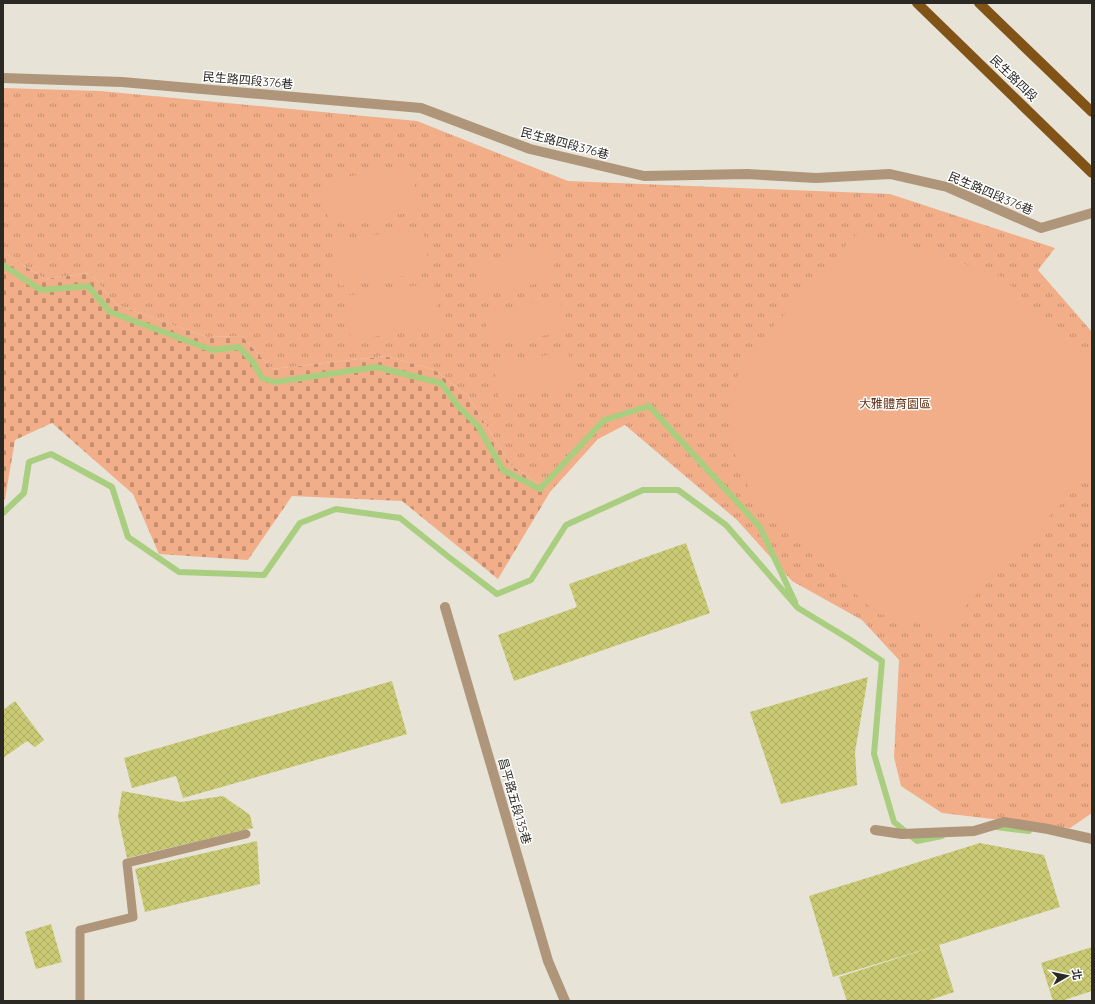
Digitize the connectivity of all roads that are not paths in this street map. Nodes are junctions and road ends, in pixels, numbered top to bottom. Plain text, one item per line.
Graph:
1 (979, 3) edge
2 (923, 5) edge
3 (3, 78) edge
4 (1092, 112) edge
5 (1092, 173) edge
6 (1092, 213) edge
7 (445, 607) dead end
8 (875, 830) dead end
9 (246, 834) dead end
10 (1092, 839) edge
11 (80, 1001) edge
12 (565, 1001) edge

1 - 4 main road
2 - 5 main road, 民生路四段
3 - 6 street, 民生路四段376巷
7 - 12 street, 昌平路五段135巷
8 - 10 street
9 - 11 lane

